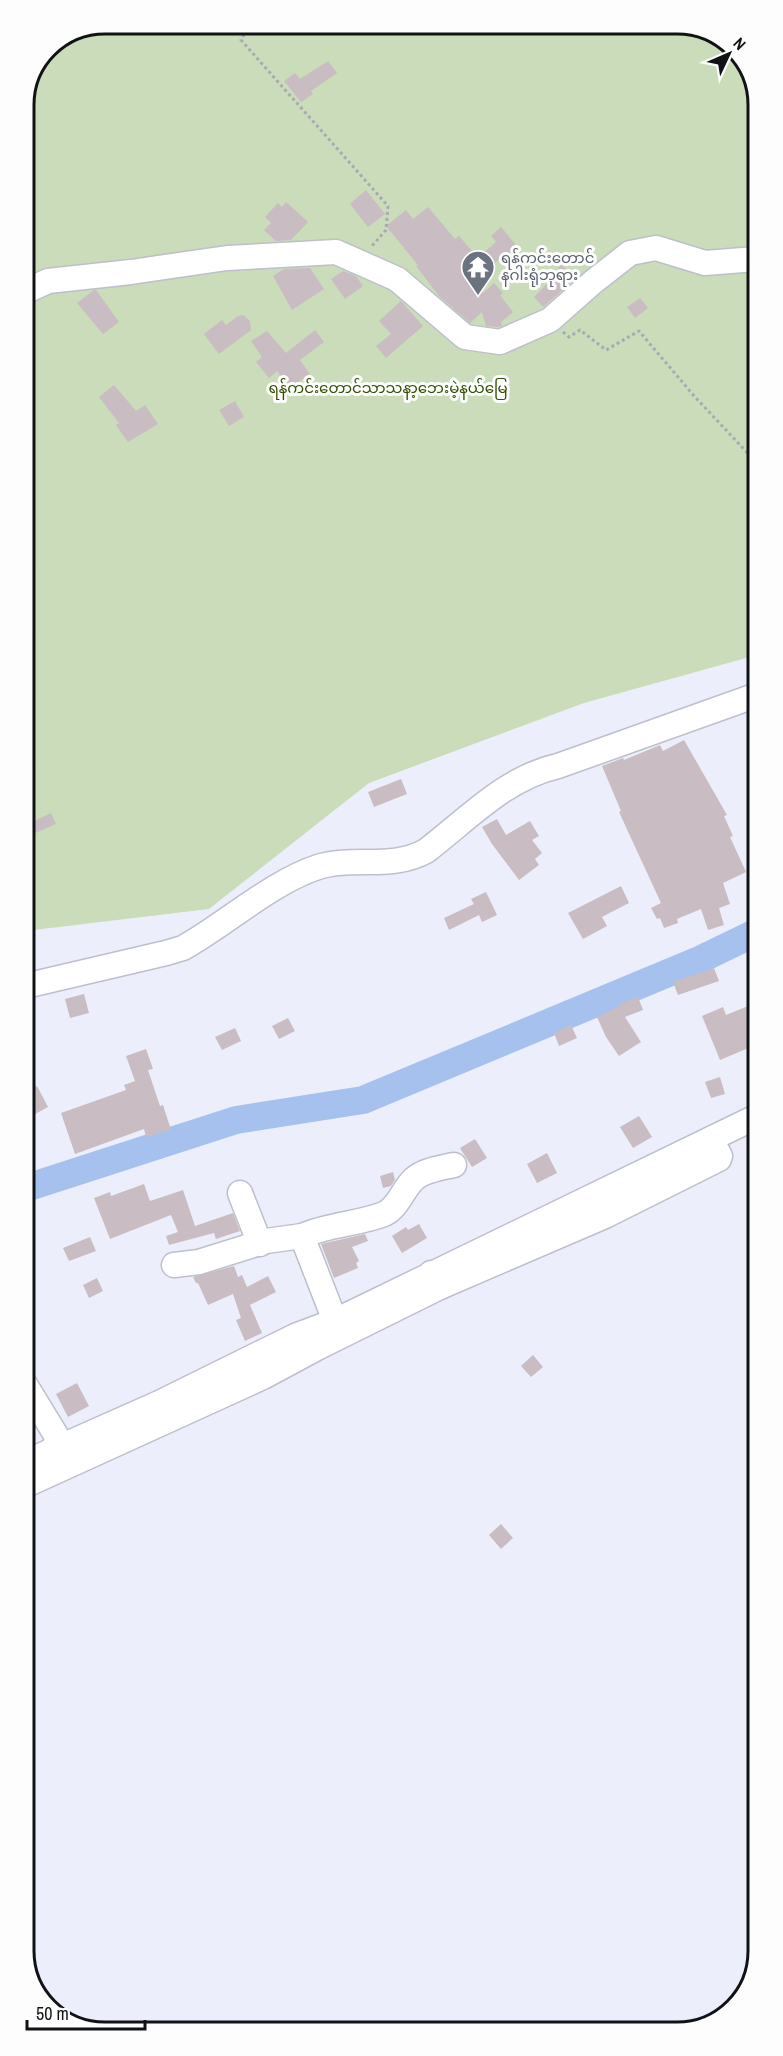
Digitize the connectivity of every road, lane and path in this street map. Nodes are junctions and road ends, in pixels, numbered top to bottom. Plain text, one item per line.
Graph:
1 (244, 34) edge
2 (748, 260) edge
3 (358, 261) junction
4 (35, 287) edge
5 (550, 320) junction
6 (748, 453) edge
7 (748, 698) edge
8 (35, 984) edge
9 (748, 1123) edge
10 (454, 1165) dead end
11 (240, 1193) dead end
12 (302, 1236) junction
13 (260, 1245) junction
14 (174, 1265) dead end
15 (435, 1280) junction
16 (335, 1321) junction
17 (312, 1339) junction
18 (34, 1400) edge
19 (52, 1450) junction
20 (34, 1458) edge
21 (34, 1481) edge

1 - 3 path
2 - 5 street
3 - 4 street
3 - 5 street
5 - 6 path
7 - 8 street
9 - 15 street
10 - 12 street
11 - 13 street
12 - 13 street
12 - 16 street
13 - 14 street
15 - 16 street
15 - 17 street
16 - 17 street
17 - 19 street
17 - 21 street
18 - 19 street
19 - 20 street

